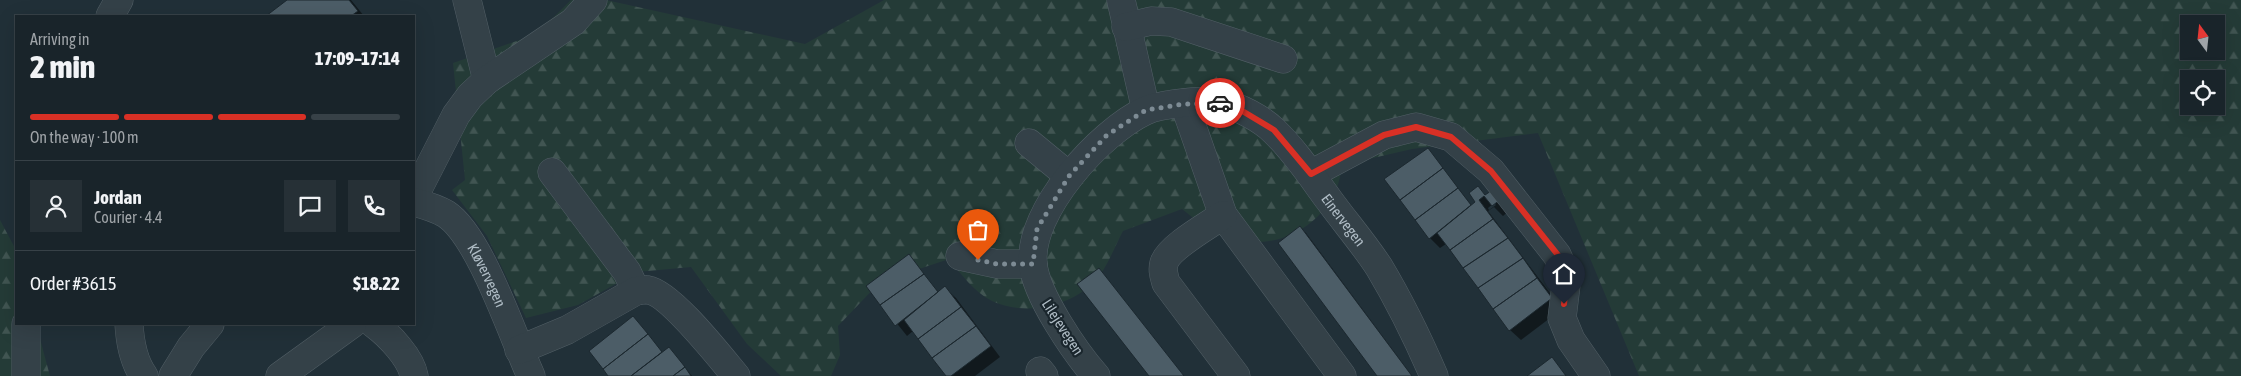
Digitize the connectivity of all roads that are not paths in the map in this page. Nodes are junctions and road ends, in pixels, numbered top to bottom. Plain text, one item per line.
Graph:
1 (119, 0) edge
2 (467, 0) edge
3 (594, 0) edge
4 (1121, 0) edge
5 (111, 15) edge
6 (1126, 27) junction
7 (1283, 60) dead end
8 (487, 80) junction
9 (1184, 104) junction
10 (1146, 110) junction
11 (1029, 143) dead end
12 (552, 172) dead end
13 (1311, 174) junction
14 (1069, 176) junction
15 (415, 194) edge
16 (415, 202) edge
17 (1223, 215) junction
18 (960, 256) dead end
19 (1033, 264) junction
20 (636, 291) junction
21 (26, 325) edge
22 (129, 325) edge
23 (209, 325) edge
24 (375, 325) edge
25 (338, 328) edge
26 (519, 350) junction
27 (26, 376) edge
28 (144, 376) edge
29 (173, 376) edge
30 (280, 376) edge
31 (414, 376) edge
32 (531, 376) edge
33 (736, 376) edge
34 (1096, 376) edge
35 (1236, 376) edge
36 (1342, 376) edge
37 (1434, 376) edge
38 (1596, 376) edge

1 - 5 street
2 - 8 street
3 - 8 street
4 - 6 street
6 - 7 street
6 - 10 street
8 - 15 street
9 - 10 street, Einervegen
9 - 13 street, Einervegen
9 - 17 street
10 - 14 street, Lilejevegen
11 - 14 street
12 - 20 street
13 - 37 street, Einervegen
13 - 38 street
14 - 19 street, Lilejevegen
16 - 26 street, Kløvervegen
17 - 35 street
17 - 36 street
18 - 19 street
19 - 34 street, Lilejevegen
20 - 26 street
20 - 33 street
21 - 27 street
22 - 28 street
23 - 29 street
24 - 31 street
25 - 30 street
26 - 32 street, Kløvervegen

